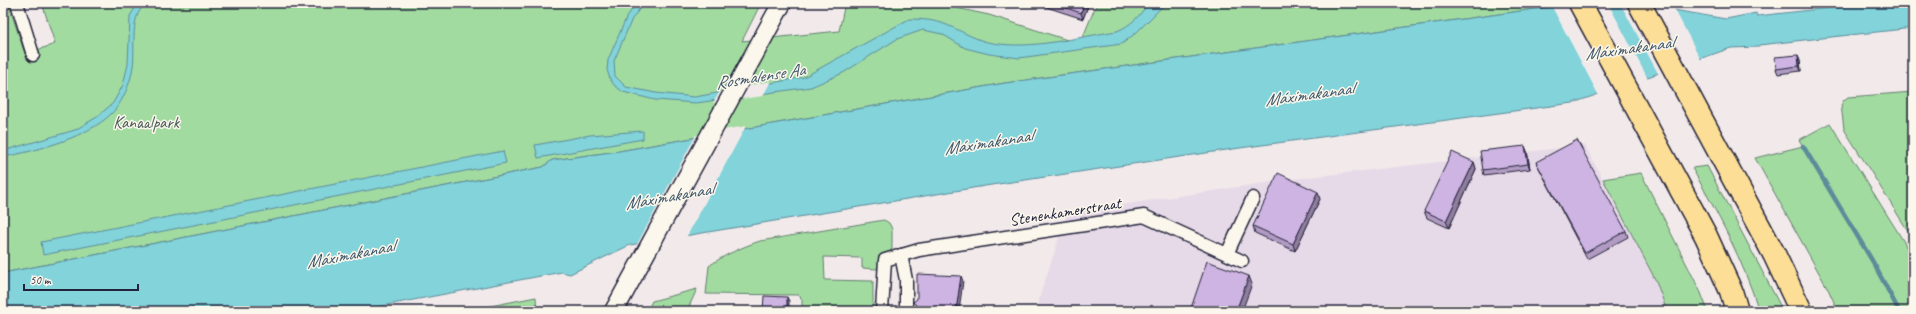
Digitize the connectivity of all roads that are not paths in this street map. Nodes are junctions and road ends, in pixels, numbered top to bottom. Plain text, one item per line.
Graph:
1 (17, 3) edge
2 (782, 3) edge
3 (1580, 3) edge
4 (1639, 3) edge
5 (33, 54) dead end
6 (1254, 198) dead end
7 (1227, 254) junction
8 (901, 255) junction
9 (1242, 262) dead end
10 (1799, 309) edge
11 (614, 311) edge
12 (882, 311) edge
13 (906, 311) edge
14 (1737, 311) edge

1 - 5 street
2 - 11 main road
3 - 14 highway
4 - 10 highway
6 - 7 street
7 - 8 street, Stenenkamerstraat
7 - 9 street, Stenenkamerstraat
8 - 12 street, Stenenkamerstraat
8 - 13 street

